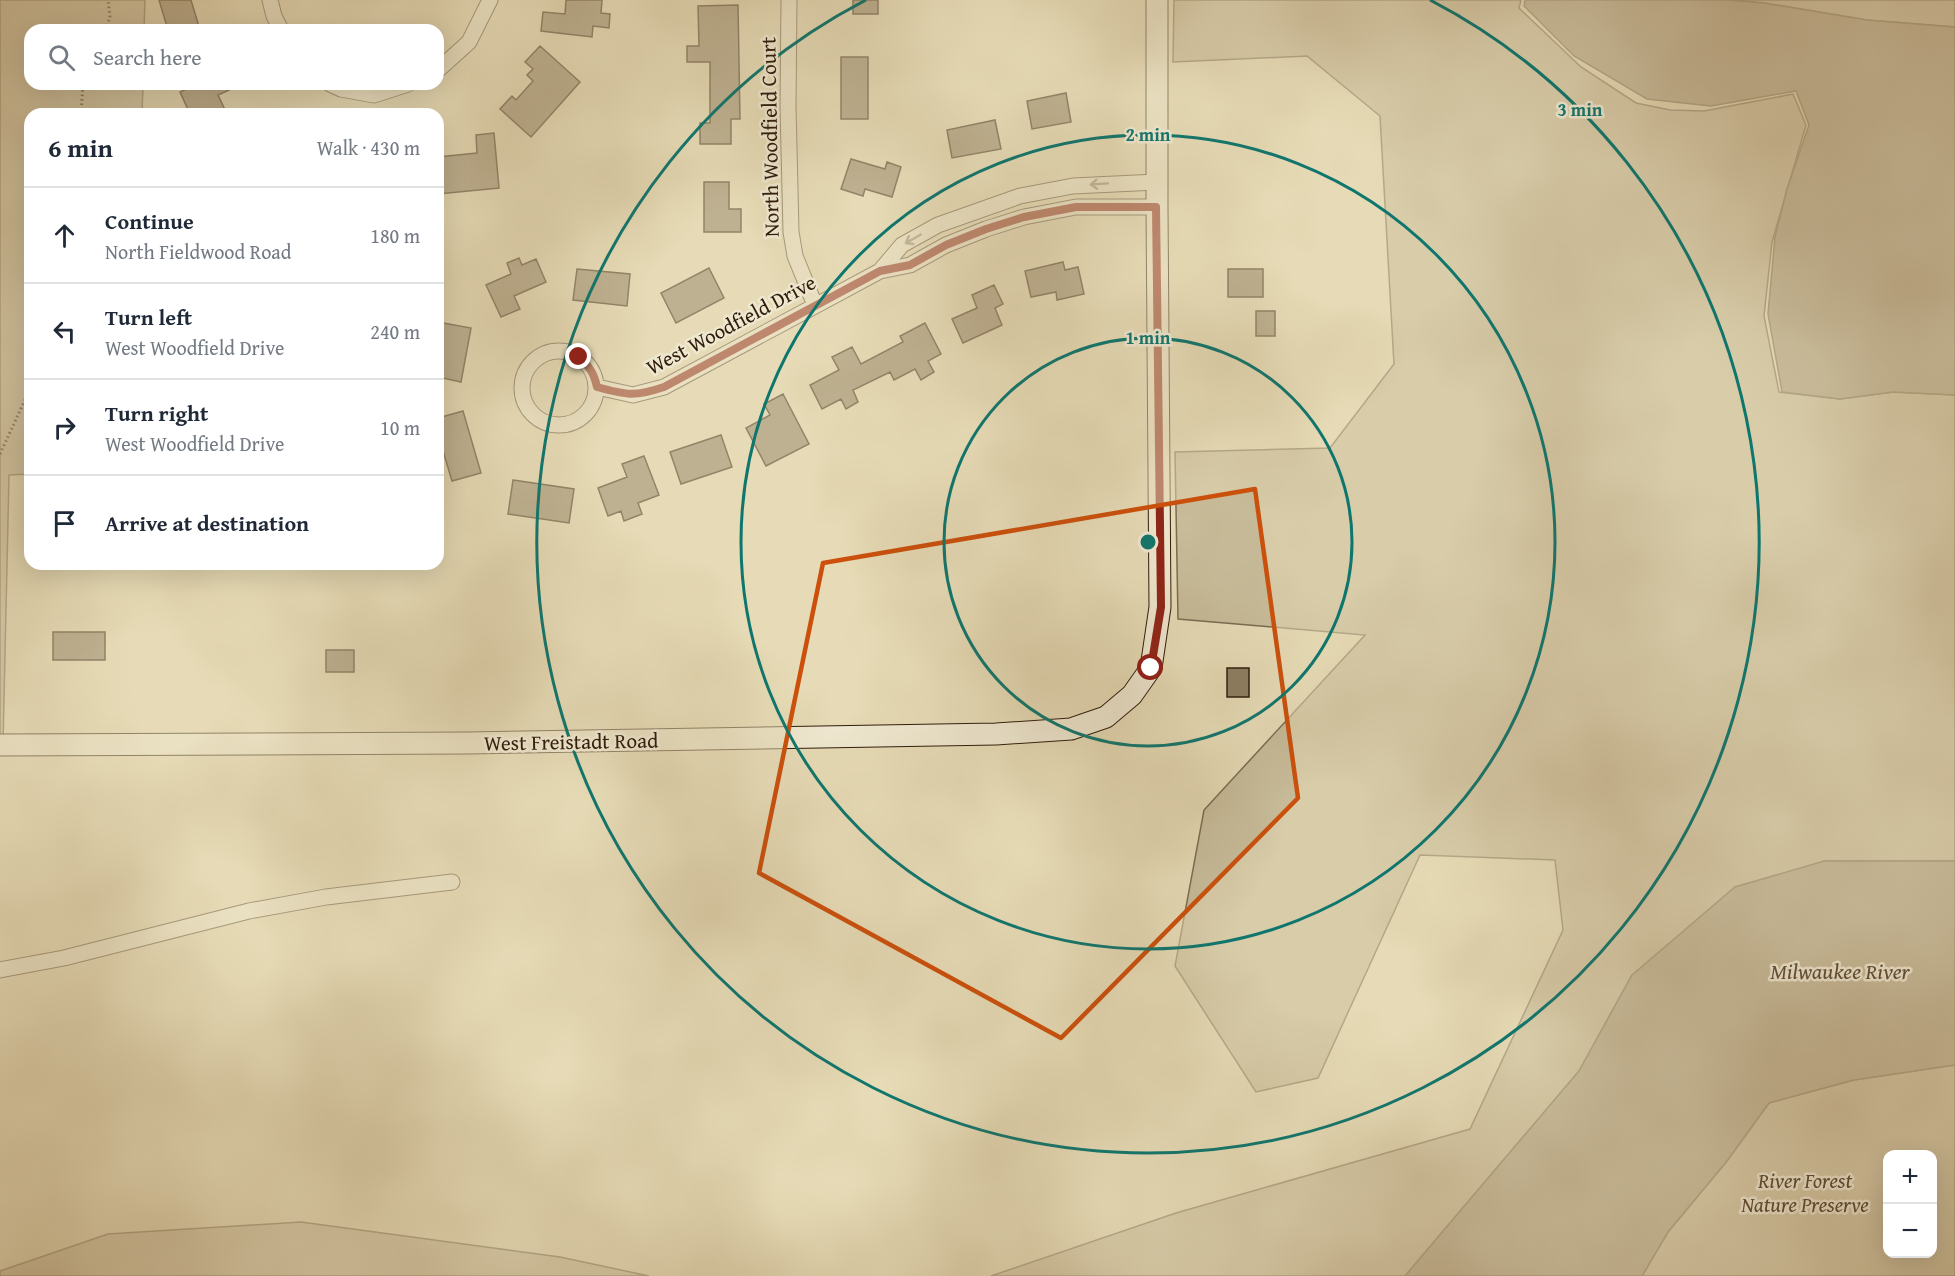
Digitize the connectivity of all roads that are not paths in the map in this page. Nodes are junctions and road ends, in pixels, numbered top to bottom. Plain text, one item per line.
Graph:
1 (270, 0) edge
2 (490, 0) edge
3 (789, 0) edge
4 (1157, 0) edge
5 (278, 24) edge
6 (444, 64) edge
7 (346, 90) edge
8 (389, 90) edge
9 (1157, 182) junction
10 (1073, 186) junction
11 (1076, 207) junction
12 (1156, 207) junction
13 (977, 209) junction
14 (986, 229) junction
15 (880, 271) junction
16 (815, 305) junction
17 (597, 387) junction
18 (0, 745) edge
19 (452, 882) dead end
20 (0, 970) edge

1 - 5 street
2 - 6 street
3 - 16 street, North Woodfield Court
4 - 9 street, West Freistadt Road
7 - 8 street
9 -> 10 street, West Woodfield Drive
9 - 12 street, West Freistadt Road
10 - 11 street
10 - 13 street, West Woodfield Drive
11 - 12 street, West Woodfield Drive
11 - 14 street, West Woodfield Drive
12 - 18 street, West Freistadt Road
13 - 14 street
13 -> 15 street, West Woodfield Drive
14 - 15 street, West Woodfield Drive
15 - 16 street, West Woodfield Drive
16 - 17 street, West Woodfield Drive
17 - 17 street
19 - 20 street

